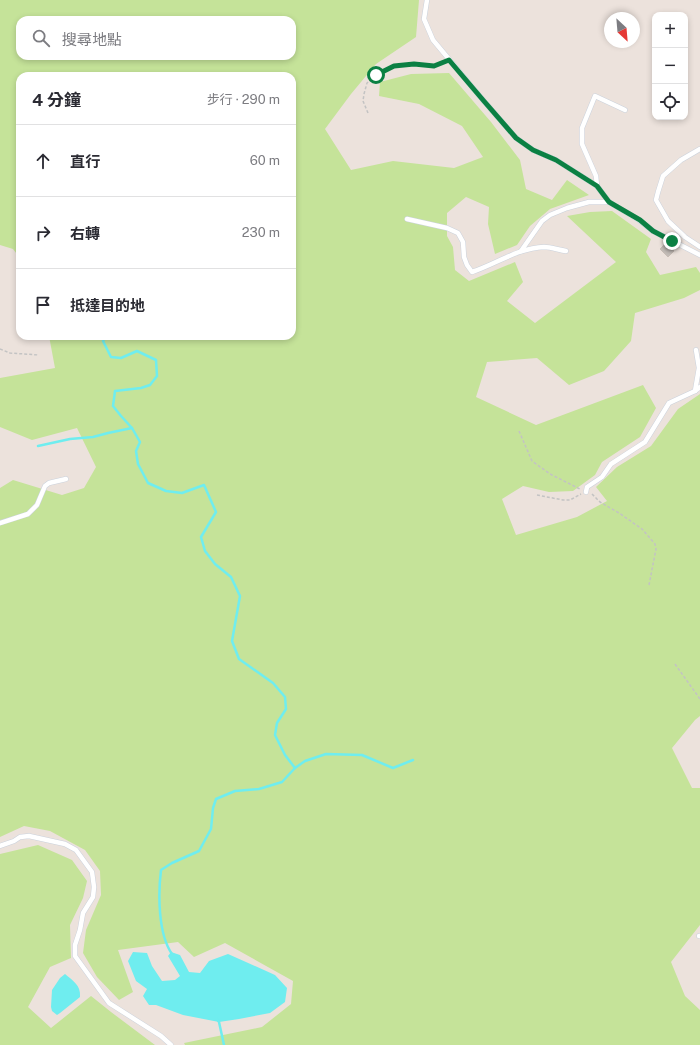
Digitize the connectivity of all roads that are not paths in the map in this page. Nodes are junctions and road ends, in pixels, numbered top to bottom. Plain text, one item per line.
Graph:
1 (428, 0) edge
2 (625, 110) dead end
3 (700, 149) edge
4 (597, 186) junction
5 (609, 202) junction
6 (407, 219) dead end
7 (700, 247) edge
8 (521, 251) junction
9 (566, 251) dead end
10 (700, 255) edge
11 (696, 350) dead end
12 (700, 387) edge
13 (695, 391) junction
14 (66, 478) dead end
15 (586, 492) road end
16 (0, 523) edge
17 (0, 846) edge
18 (171, 1045) edge

1 - 4 lane
2 - 4 lane
3 - 7 lane
4 - 5 lane
5 - 8 lane
5 - 10 lane
6 - 8 lane
8 - 9 lane
11 - 13 lane
12 - 13 lane
13 - 15 lane
14 - 16 lane
17 - 18 lane

